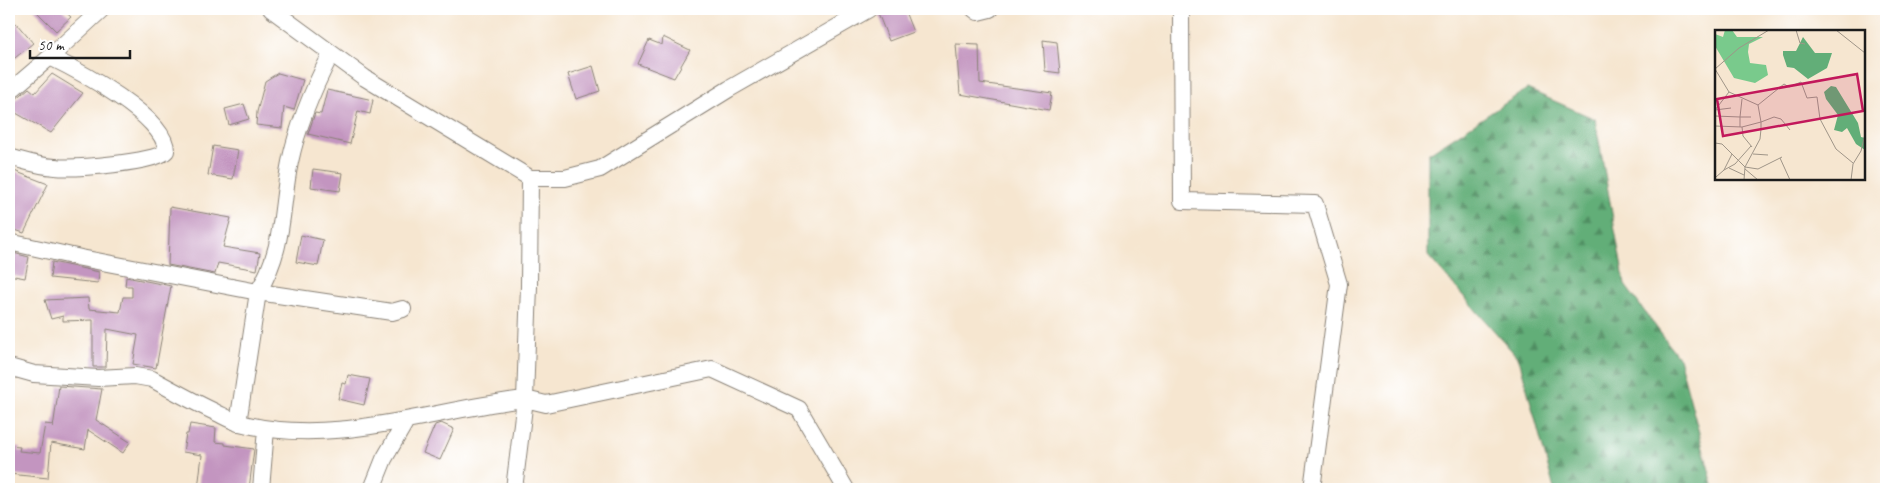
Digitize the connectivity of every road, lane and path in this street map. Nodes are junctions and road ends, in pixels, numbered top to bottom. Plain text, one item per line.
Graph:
1 (102, 9) edge
2 (271, 9) edge
3 (869, 9) edge
4 (974, 9) edge
5 (990, 9) edge
6 (1181, 9) edge
7 (331, 54) junction
8 (50, 57) junction
9 (9, 92) edge
10 (9, 157) edge
11 (530, 178) junction
12 (9, 242) edge
13 (258, 292) junction
14 (403, 309) dead end
15 (9, 367) edge
16 (525, 399) junction
17 (406, 421) junction
18 (238, 423) junction
19 (266, 429) junction
20 (261, 489) edge
21 (372, 489) edge
22 (514, 489) edge
23 (846, 489) edge
24 (1312, 489) edge

1 - 8 street
2 - 7 street
3 - 11 street
4 - 5 street
6 - 24 street
7 - 11 street
7 - 13 street
8 - 9 street
8 - 10 street
11 - 16 street
12 - 13 street
13 - 14 street
13 - 18 street
15 - 18 street
16 - 17 street
16 - 22 street
16 - 23 street
17 - 19 street
17 - 21 street
18 - 19 street
19 - 20 street

